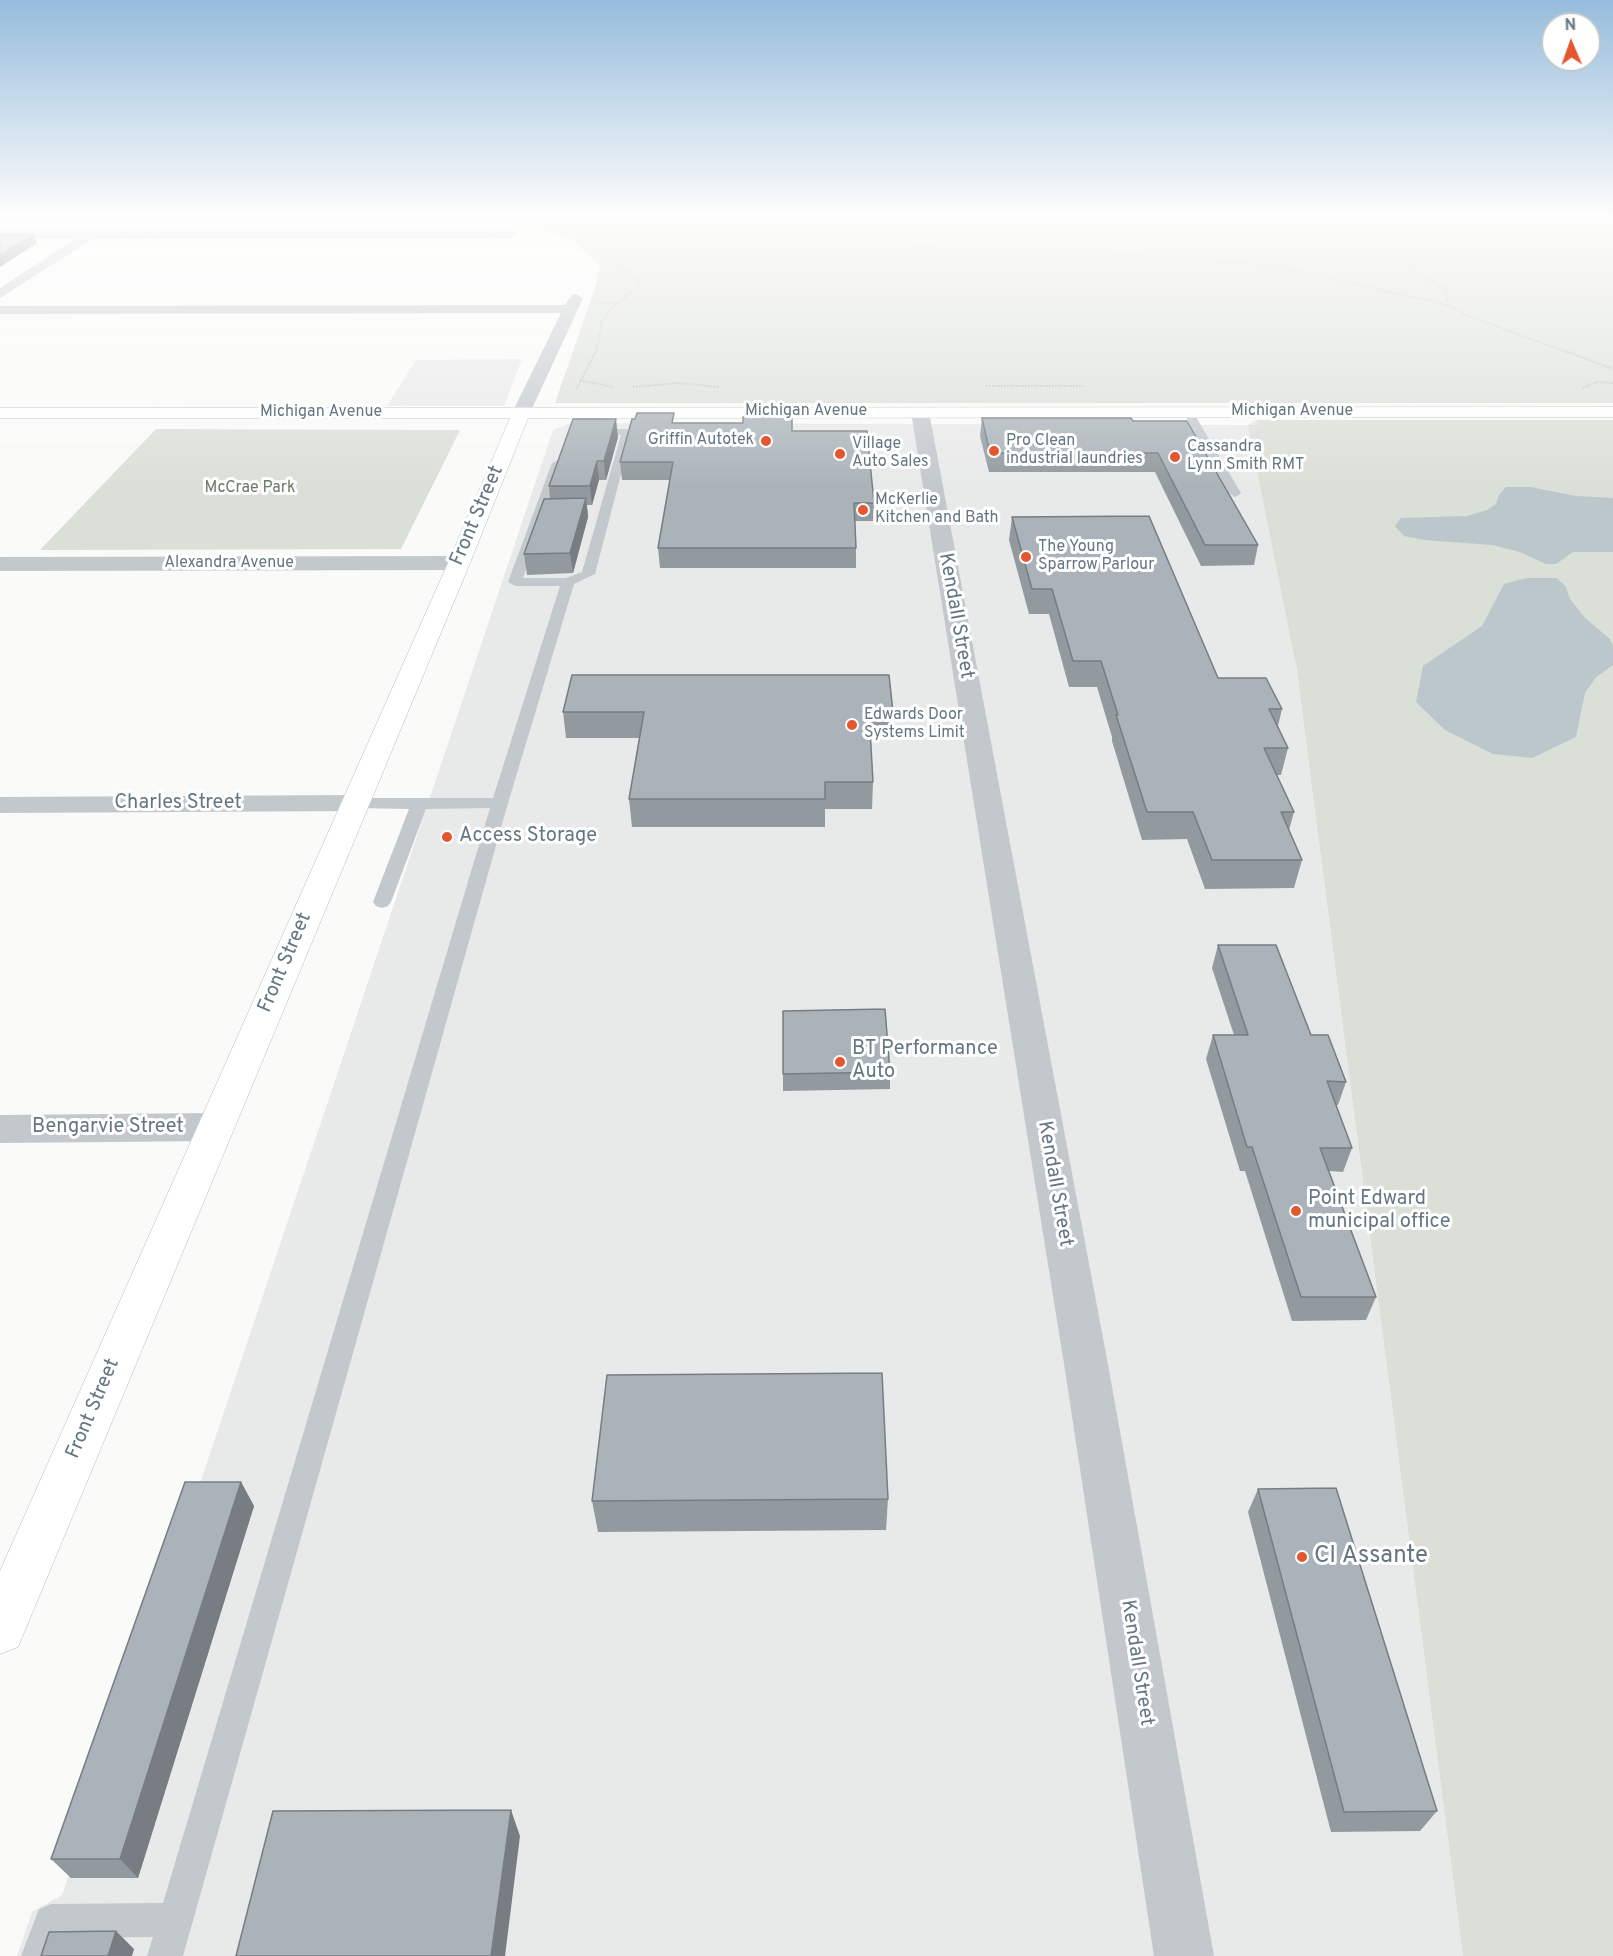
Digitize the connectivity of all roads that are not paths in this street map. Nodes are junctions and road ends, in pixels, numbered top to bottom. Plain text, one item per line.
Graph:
1 (356, 306) edge
2 (573, 306) edge
3 (0, 310) edge
4 (521, 412) junction
5 (920, 412) junction
6 (1188, 412) junction
7 (1613, 412) edge
8 (0, 413) edge
9 (580, 432) edge
10 (562, 452) edge
11 (1235, 493) dead end
12 (459, 563) junction
13 (0, 564) edge
14 (568, 582) junction
15 (355, 803) junction
16 (500, 803) junction
17 (419, 804) junction
18 (0, 805) edge
19 (382, 902) dead end
20 (215, 1127) junction
21 (0, 1129) edge
22 (0, 1629) edge
23 (175, 1920) junction
24 (39, 1956) edge
25 (165, 1956) edge
26 (1184, 1956) edge

1 - 3 street, Front Street
2 - 4 street, Front Street
4 - 5 main road, Michigan Avenue
4 - 8 main road, Michigan Avenue
4 - 12 main road, Front Street
5 - 6 main road, Michigan Avenue
5 - 26 street, Kendall Street
6 - 7 main road, Michigan Avenue
6 - 11 lane
9 - 14 lane
10 - 14 lane
12 - 13 street, Alexandra Avenue
12 - 15 main road, Front Street
14 - 16 lane
15 - 17 lane
15 - 18 street, Charles Street
15 - 20 main road, Front Street
16 - 17 lane
16 - 23 lane
17 - 19 lane
20 - 21 street, Bengarvie Street
20 - 22 main road, Front Street
23 - 24 lane
23 - 25 lane

